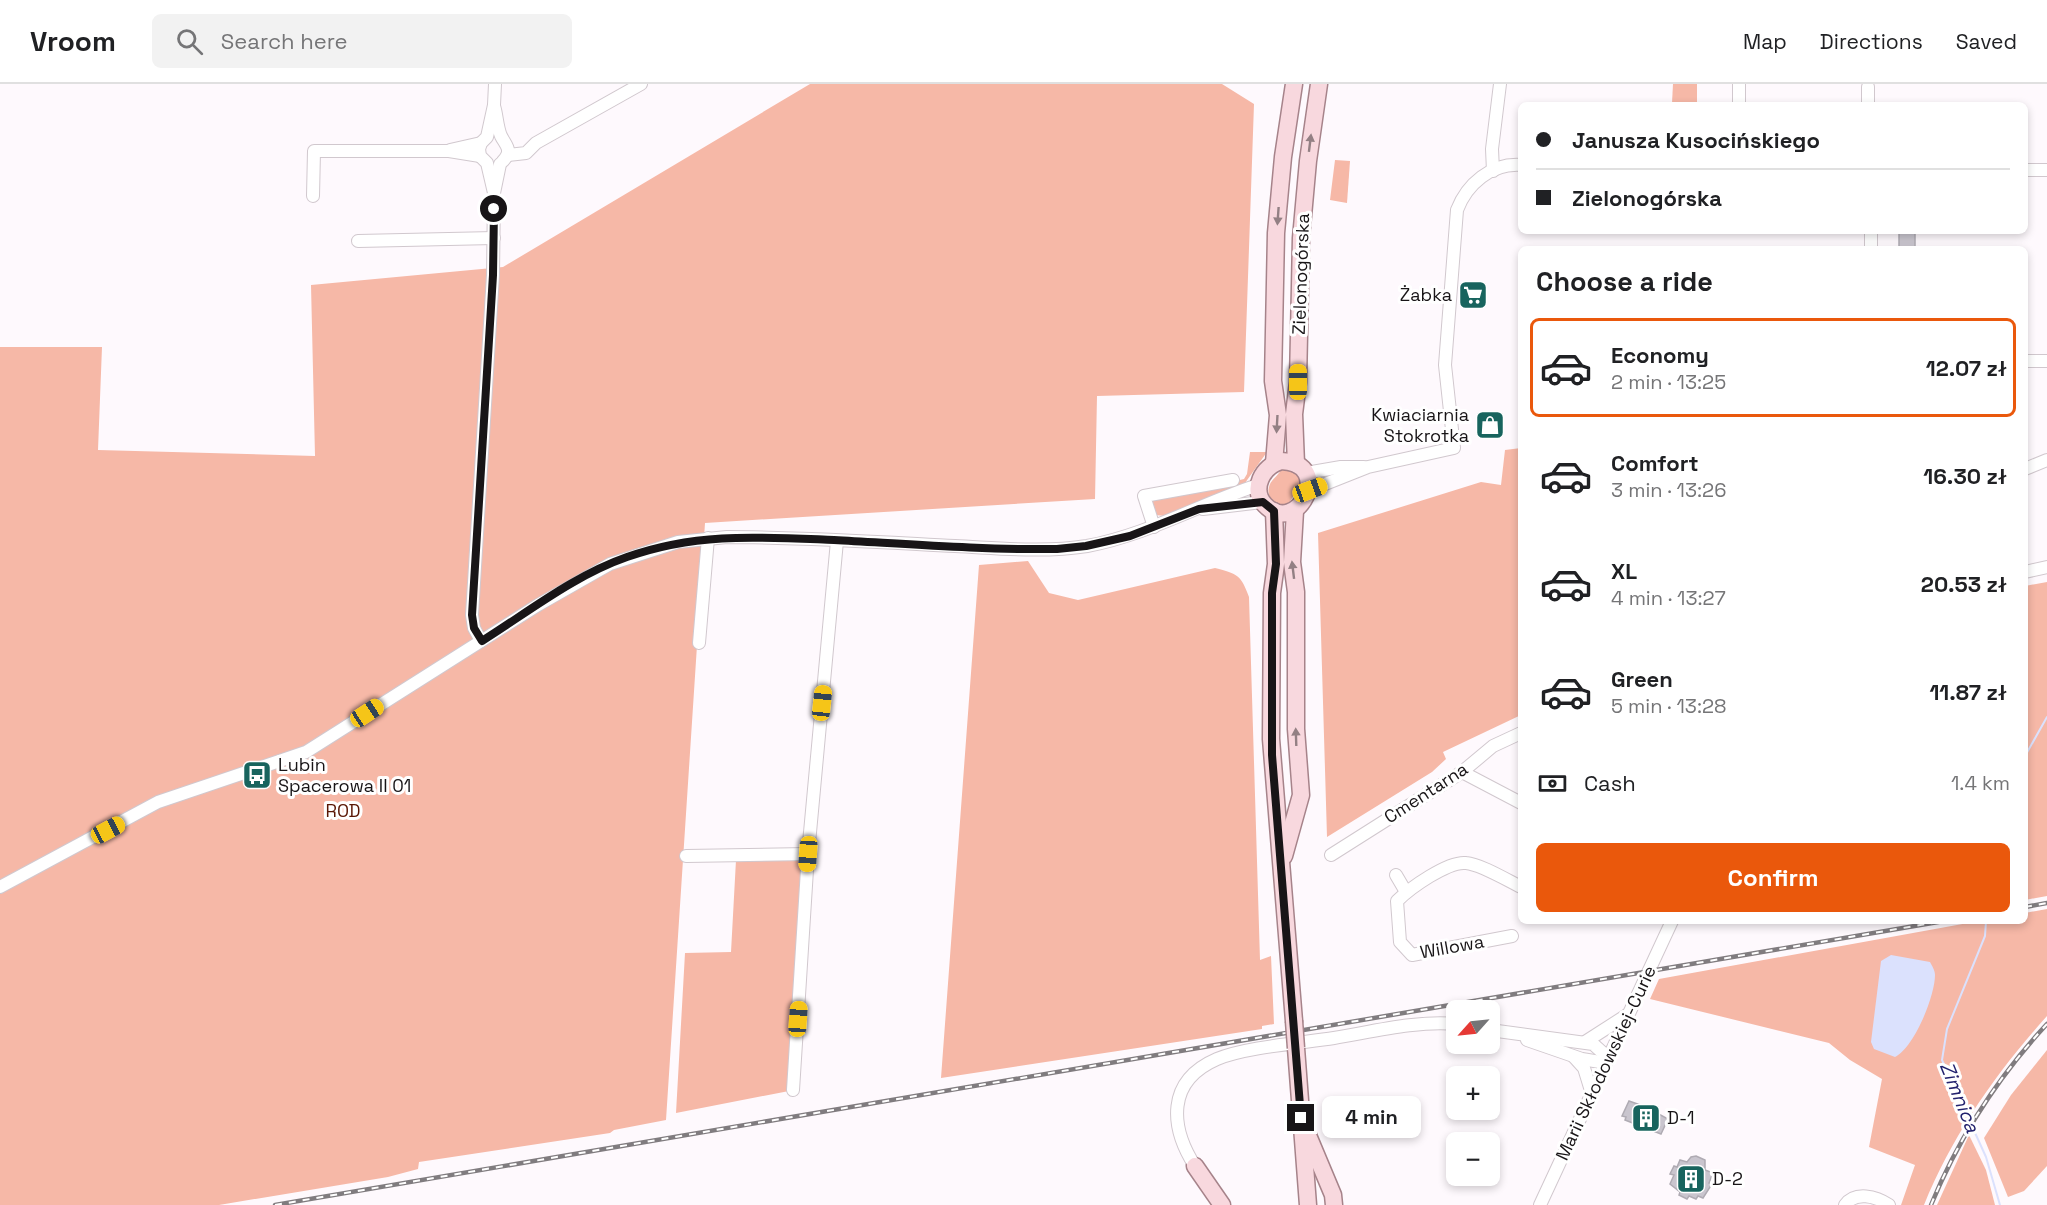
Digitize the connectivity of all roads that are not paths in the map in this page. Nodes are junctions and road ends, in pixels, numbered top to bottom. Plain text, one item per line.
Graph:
1 (495, 84) edge
2 (640, 84) edge
3 (1294, 84) edge
4 (1319, 84) edge
5 (1500, 84) edge
6 (1739, 84) edge
7 (1868, 87) dead end
8 (1739, 102) edge
9 (1868, 102) edge
10 (494, 150) junction
11 (1518, 165) edge
12 (2028, 170) edge
13 (2047, 170) edge
14 (1493, 171) junction
15 (313, 196) dead end
16 (494, 238) junction
17 (358, 241) dead end
18 (2028, 361) edge
19 (2047, 361) edge
20 (2047, 460) edge
21 (1274, 463) junction
22 (1368, 467) junction
23 (2028, 468) edge
24 (1301, 469) junction
25 (1233, 480) dead end
26 (1258, 485) junction
27 (1310, 490) junction
28 (1268, 507) junction
29 (1199, 509) junction
30 (1294, 511) junction
31 (1154, 527) junction
32 (708, 538) junction
33 (837, 541) junction
34 (2047, 567) edge
35 (2028, 571) edge
36 (482, 641) junction
37 (699, 643) dead end
38 (1518, 734) edge
39 (1461, 772) junction
40 (1518, 801) edge
41 (808, 854) junction
42 (1331, 855) dead end
43 (686, 856) dead end
44 (1281, 866) junction
45 (1396, 874) dead end
46 (1518, 886) edge
47 (0, 887) edge
48 (1406, 892) junction
49 (1671, 924) edge
50 (1512, 936) dead end
51 (1629, 1014) junction
52 (1446, 1023) edge
53 (1500, 1032) edge
54 (1509, 1034) junction
55 (1585, 1042) junction
56 (1573, 1056) junction
57 (1606, 1063) junction
58 (793, 1090) dead end
59 (1592, 1094) junction
60 (1301, 1118) junction
61 (1304, 1145) junction
62 (1195, 1166) joint
63 (1222, 1205) edge
64 (1295, 1205) edge
65 (1308, 1205) edge
66 (1334, 1205) edge
67 (1540, 1205) edge
68 (1845, 1205) edge
69 (1889, 1205) edge

1 - 10 street
2 - 10 street
3 -> 21 main road, Zielonogórska
24 -> 4 main road, Zielonogórska
5 - 14 street
6 - 8 street
7 - 9 street
10 - 15 street
10 - 16 street
11 - 14 street
12 - 13 street
14 - 22 street
16 - 17 street
16 - 36 street
18 - 19 street
20 - 23 street
21 - 24 main road
21 - 26 main road
22 - 24 street
22 - 27 street
24 - 27 main road
25 - 31 street
26 - 28 main road
26 - 29 street
27 - 30 main road
28 - 29 street
28 - 30 main road
28 - 44 main road
29 - 31 street
44 -> 30 main road
31 - 33 street
32 - 33 street
32 - 36 street
32 - 37 street
33 - 41 street
34 - 35 street
36 - 47 street
38 - 39 street, Cmentarna
39 - 40 street
39 - 42 street, Cmentarna
41 - 43 street
41 - 58 street
44 - 60 main road, bridge
45 - 48 street
46 - 48 street
48 - 50 street, Willowa
49 - 51 street, Marii Skłodowskiej-Curie
51 - 55 street
51 - 57 street, Marii Skłodowskiej-Curie
52 - 62 street
53 - 54 street
54 - 55 street
54 - 56 street
55 - 57 street
56 - 57 street
56 - 59 street
57 - 59 street, Marii Skłodowskiej-Curie
59 - 67 street, Marii Skłodowskiej-Curie
60 - 61 main road
60 - 66 main road
61 - 64 main road
61 - 65 main road
62 - 63 main road
68 - 69 street

